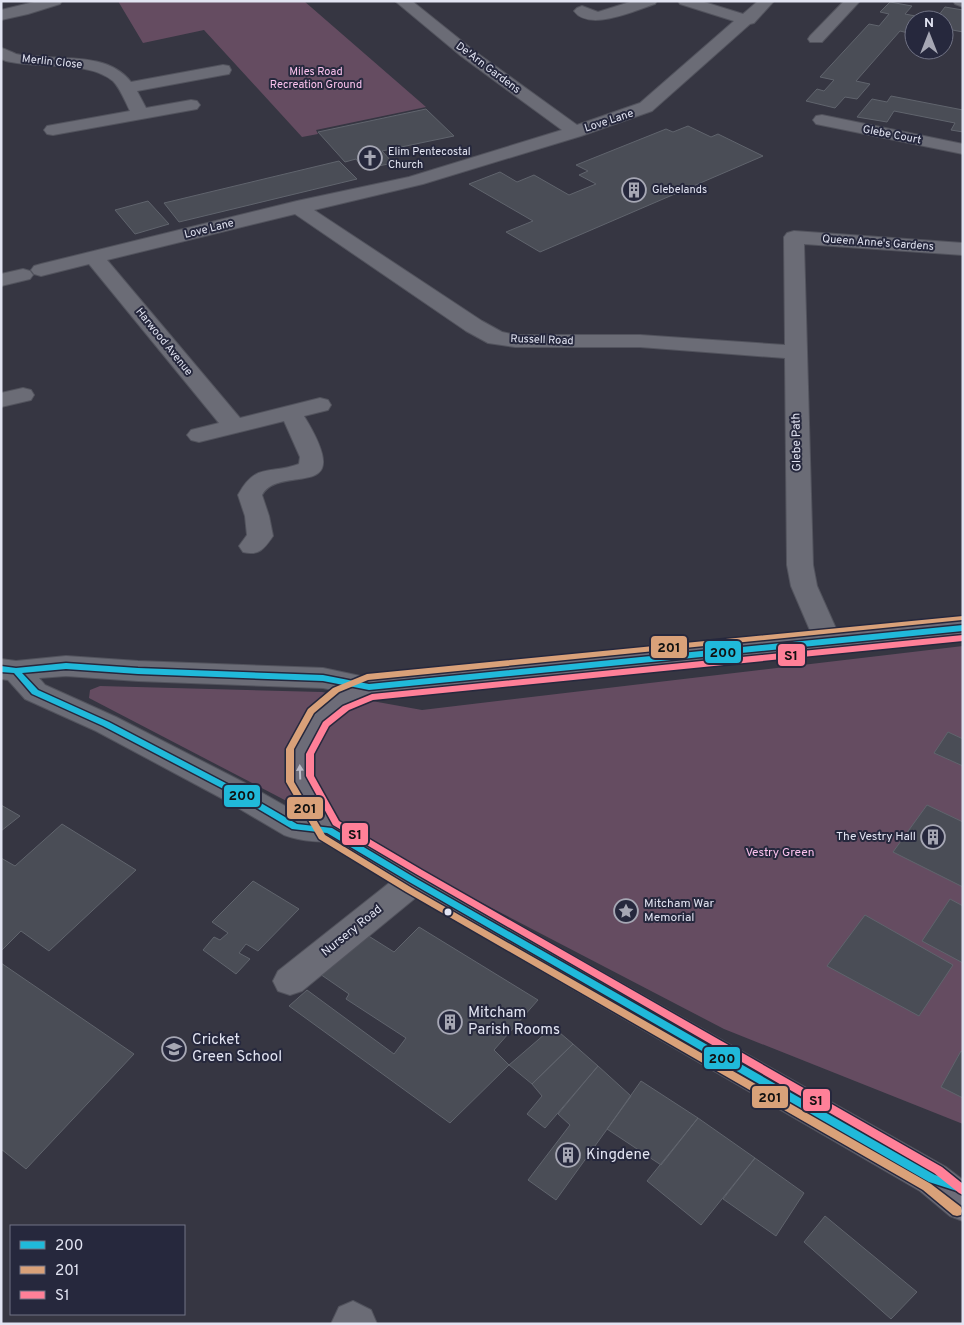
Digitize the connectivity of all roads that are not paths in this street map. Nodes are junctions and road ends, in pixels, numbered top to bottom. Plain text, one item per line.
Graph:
1 (55, 1) edge
2 (402, 1) edge
3 (650, 1) edge
4 (685, 1) edge
5 (767, 1) edge
6 (853, 1) edge
7 (582, 11) dead end
8 (1, 15) edge
9 (748, 20) junction
10 (816, 39) dead end
11 (1, 53) edge
12 (223, 70) dead end
13 (125, 88) junction
14 (192, 105) dead end
15 (140, 114) junction
16 (822, 120) dead end
17 (53, 130) dead end
18 (575, 132) junction
19 (963, 149) edge
20 (297, 207) junction
21 (794, 237) joint
22 (963, 249) edge
23 (94, 257) junction
24 (1, 280) edge
25 (795, 352) junction
26 (24, 396) dead end
27 (1, 400) edge
28 (320, 405) dead end
29 (290, 412) junction
30 (234, 426) junction
31 (199, 435) dead end
32 (252, 546) dead end
33 (963, 628) edge
34 (828, 642) junction
35 (8, 670) edge
36 (369, 687) junction
37 (329, 830) junction
38 (414, 881) junction
39 (290, 981) dead end
40 (948, 1184) edge
41 (963, 1203) edge
42 (351, 1324) edge
43 (357, 1324) edge

1 - 8 street
2 - 18 street, De'Arn Gardens
3 - 7 street
4 - 9 street
5 - 9 street, Love Lane
6 - 10 street
9 - 18 street, Love Lane
11 - 13 street, Merlin Close
12 - 13 street
13 - 15 street, Merlin Close
14 - 15 street
15 - 17 street
16 - 19 street, Glebe Court
18 - 20 street, Love Lane
20 - 23 street, Love Lane
20 - 25 street, Russell Road
21 - 22 street, Queen Anne's Gardens
21 - 25 street, Glebe Path
23 - 24 street, Love Lane
23 - 30 street, Harwood Avenue
25 - 34 street, Glebe Path
26 - 27 street
28 - 29 street
29 - 30 street
29 - 32 street
30 - 31 street
33 - 34 main road
34 - 36 main road
35 - 36 street
35 - 37 street
37 -> 36 main road
37 - 38 main road
38 - 39 street, Nursery Road
38 - 40 main road
40 - 41 main road
42 - 43 street

